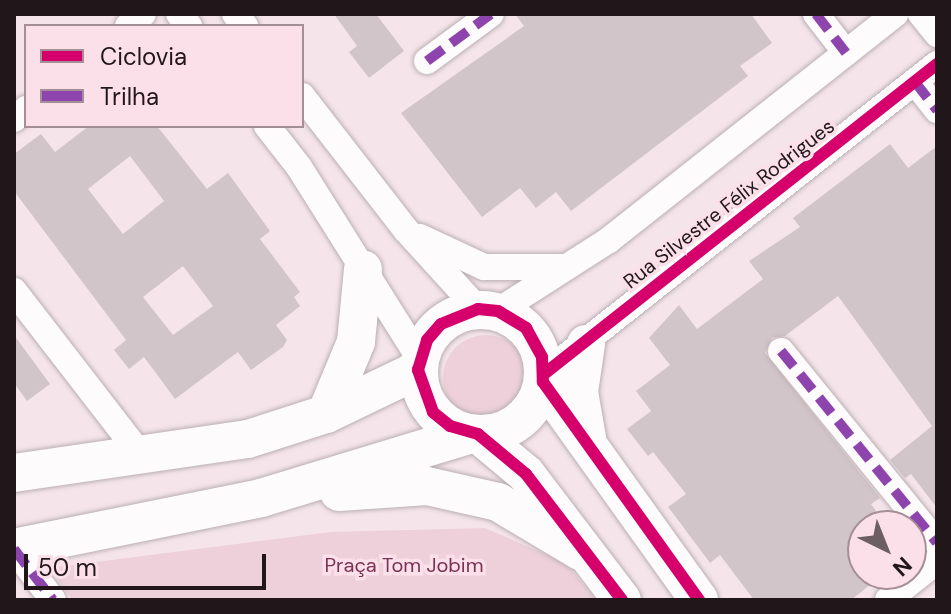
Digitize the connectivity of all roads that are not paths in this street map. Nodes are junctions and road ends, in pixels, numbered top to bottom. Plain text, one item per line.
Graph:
1 (491, 14) edge
2 (816, 14) edge
3 (895, 14) edge
4 (921, 14) edge
5 (937, 34) edge
6 (846, 53) junction
7 (427, 61) dead end
8 (937, 64) edge
9 (915, 82) junction
10 (304, 99) edge
11 (937, 110) edge
12 (268, 128) edge
13 (406, 230) junction
14 (566, 267) junction
15 (363, 269) junction
16 (14, 291) edge
17 (488, 310) junction
18 (586, 344) junction
19 (781, 351) dead end
20 (419, 364) junction
21 (543, 378) junction
22 (326, 414) junction
23 (475, 434) junction
24 (590, 453) junction
25 (143, 458) junction
26 (14, 473) edge
27 (261, 498) junction
28 (937, 543) edge
29 (14, 548) edge
30 (580, 551) junction
31 (937, 561) edge
32 (53, 600) edge
33 (622, 600) edge
34 (699, 600) edge
35 (888, 600) edge

1 - 7 street
2 - 6 street
3 - 6 street
4 - 5 street
6 - 14 street
8 - 9 street, Rua Silvestre Félix Rodrigues
9 - 11 street
9 - 18 street, Rua Silvestre Félix Rodrigues
10 - 13 street
12 - 15 street
13 - 14 street
13 - 17 street
14 - 17 street
15 - 20 street
15 - 22 street
16 - 25 street
17 - 20 street
17 - 21 street
18 - 21 street, Rua Silvestre Félix Rodrigues
18 - 24 street
19 - 28 street
20 - 22 street
20 - 23 street
21 - 23 street
21 - 24 street
22 - 25 street
23 - 27 street
23 - 30 street
24 - 34 street
25 - 26 street
27 - 29 street
27 - 30 street
29 - 32 street
30 - 33 street
31 - 35 street

